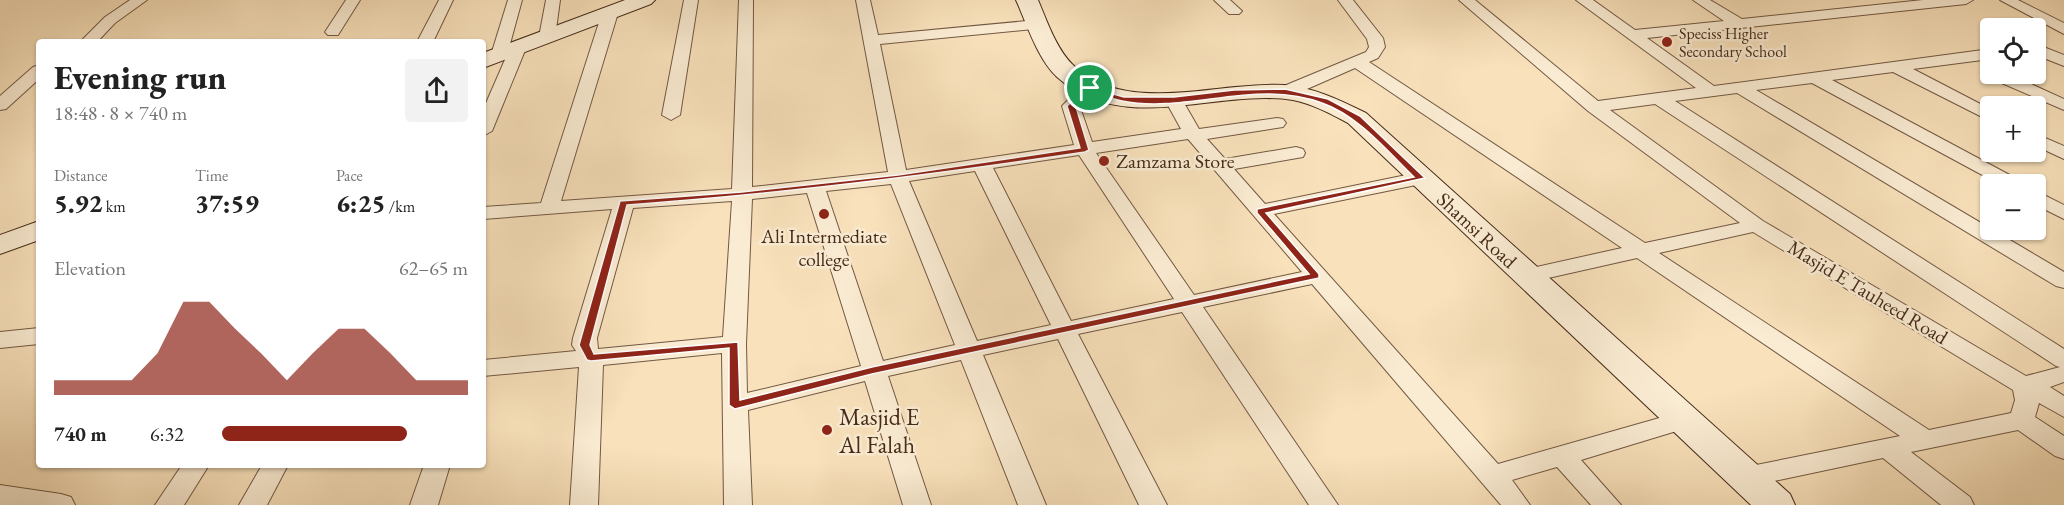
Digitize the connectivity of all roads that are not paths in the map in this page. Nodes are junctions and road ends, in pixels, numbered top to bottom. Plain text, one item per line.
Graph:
1 (140, 0) edge
2 (352, 0) edge
3 (446, 0) edge
4 (515, 0) edge
5 (553, 0) edge
6 (644, 0) edge
7 (691, 0) edge
8 (746, 0) edge
9 (863, 0) edge
10 (1221, 0) edge
11 (1345, 0) edge
12 (1466, 0) edge
13 (1583, 0) edge
14 (1700, 0) edge
15 (1966, 0) edge
16 (2007, 0) edge
17 (1234, 10) dead end
18 (1032, 12) edge
19 (610, 13) junction
20 (1740, 24) junction
21 (2064, 30) edge
22 (333, 32) dead end
23 (1632, 35) junction
24 (547, 37) junction
25 (91, 39) edge
26 (426, 39) edge
27 (871, 40) junction
28 (2064, 44) edge
29 (2046, 47) edge
30 (2046, 54) edge
31 (500, 55) edge
32 (1980, 55) edge
33 (1962, 58) junction
34 (1357, 62) junction
35 (2064, 62) edge
36 (1894, 66) junction
37 (1980, 66) edge
38 (36, 73) edge
39 (1814, 76) junction
40 (2018, 84) edge
41 (1737, 86) junction
42 (1090, 88) junction
43 (1709, 90) junction
44 (1285, 92) junction
45 (1658, 98) junction
46 (1174, 100) junction
47 (0, 105) edge
48 (2064, 105) edge
49 (1594, 107) junction
50 (1980, 111) edge
51 (671, 115) dead end
52 (486, 118) edge
53 (1277, 123) dead end
54 (1194, 134) junction
55 (2046, 144) edge
56 (1085, 150) junction
57 (1296, 153) dead end
58 (2064, 153) edge
59 (981, 164) junction
60 (1220, 166) junction
61 (1994, 174) edge
62 (898, 177) junction
63 (1421, 178) junction
64 (815, 186) junction
65 (742, 194) junction
66 (624, 203) junction
67 (2046, 203) edge
68 (549, 208) junction
69 (1260, 211) junction
70 (486, 213) edge
71 (2064, 213) edge
72 (1756, 225) junction
73 (36, 231) edge
74 (0, 245) edge
75 (1640, 250) junction
76 (1316, 276) junction
77 (1527, 276) junction
78 (2064, 281) edge
79 (1186, 302) junction
80 (1063, 329) junction
81 (36, 336) edge
82 (0, 339) edge
83 (734, 344) junction
84 (969, 350) junction
85 (591, 358) junction
86 (2064, 360) edge
87 (486, 368) edge
88 (872, 371) junction
89 (2064, 374) edge
90 (2026, 385) junction
91 (735, 405) junction
92 (2064, 408) edge
93 (1684, 420) junction
94 (2022, 420) junction
95 (1924, 439) junction
96 (1886, 447) junction
97 (2064, 449) edge
98 (1562, 456) junction
99 (194, 468) edge
100 (273, 468) edge
101 (436, 468) edge
102 (1493, 476) junction
103 (1746, 477) junction
104 (0, 495) edge
105 (61, 505) edge
106 (170, 505) edge
107 (253, 505) edge
108 (424, 505) edge
109 (584, 505) edge
110 (738, 505) edge
111 (917, 505) edge
112 (1032, 505) edge
113 (1153, 505) edge
114 (1324, 505) edge
115 (1516, 505) edge
116 (1607, 505) edge
117 (1776, 505) edge
118 (1960, 505) edge

1 - 25 street
2 - 22 street
3 - 26 street
4 - 31 street
5 - 24 street
6 - 19 street
7 - 51 street
8 - 65 street
9 - 27 street
10 - 17 street
11 - 34 street
12 - 49 street, Masjid E Tauheed Road
13 - 23 street
14 - 20 street
15 - 20 street
16 - 21 street
18 - 27 street
18 - 42 street, Shamsi Road
19 - 24 street
19 - 68 street
20 - 23 street
23 - 43 street
24 - 31 street
27 - 62 street
28 - 29 street
30 - 35 street
31 - 52 street
32 - 33 street
33 - 36 street
33 - 37 street
34 - 44 street
34 - 75 street
36 - 39 street
36 - 50 street
38 - 47 street
39 - 41 street
39 - 61 street
40 - 48 street
41 - 43 street
41 - 78 street
42 - 46 street, Shamsi Road
42 - 56 street
43 - 45 street
44 - 46 street, Shamsi Road
44 - 63 street, Shamsi Road
45 - 49 street
45 - 86 street
46 - 54 street
49 - 72 street, Masjid E Tauheed Road
53 - 54 street
54 - 56 street
54 - 60 street
55 - 58 street
56 - 59 street
56 - 79 street
57 - 60 street
59 - 62 street
59 - 80 street
60 - 69 street
62 - 64 street
62 - 84 street
63 - 69 street
63 - 77 street, Shamsi Road
64 - 65 street
64 - 88 street
65 - 66 street
65 - 83 street
66 - 68 street
66 - 85 street
67 - 71 street
68 - 70 street
69 - 76 street
72 - 75 street
72 - 90 street, Masjid E Tauheed Road
73 - 74 street
75 - 77 street
75 - 95 street
76 - 79 street
76 - 102 street
77 - 93 street, Shamsi Road
79 - 80 street
79 - 114 street
80 - 84 street
80 - 113 street
81 - 82 street
83 - 85 street
83 - 91 street
84 - 88 street
84 - 112 street
85 - 87 street
85 - 109 street
88 - 91 street
88 - 111 street
89 - 90 street
90 - 92 street, Masjid E Tauheed Road
90 - 94 street
91 - 110 street
93 - 98 street
93 - 103 street, Shamsi Road
94 - 95 street
94 - 97 street
95 - 96 street
96 - 103 street
96 - 118 street
98 - 102 street
98 - 116 street
99 - 106 street
100 - 107 street
101 - 108 street
102 - 115 street
103 - 117 street, Shamsi Road
104 - 105 street

